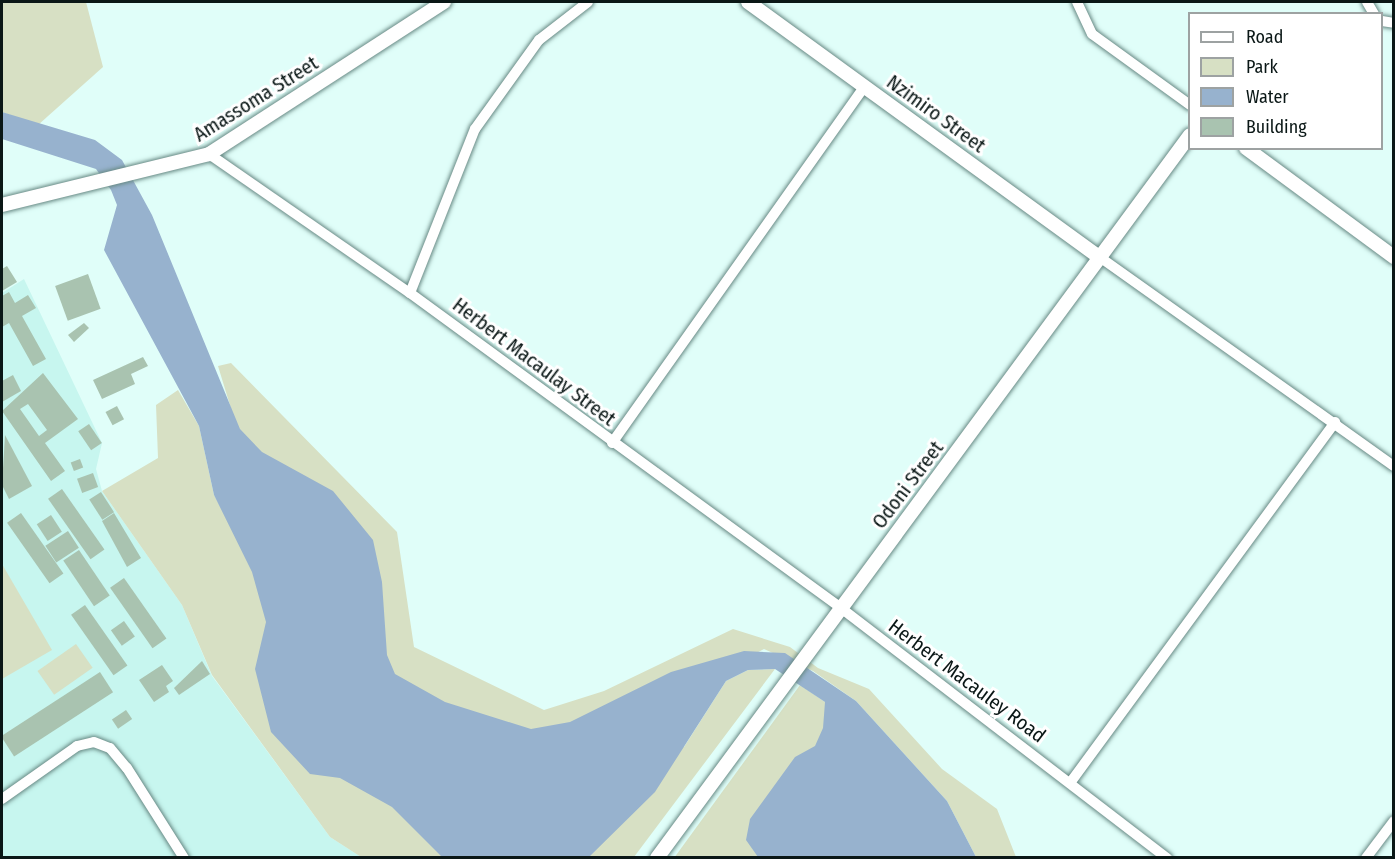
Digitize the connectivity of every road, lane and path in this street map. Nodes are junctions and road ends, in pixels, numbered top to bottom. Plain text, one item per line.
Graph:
1 (444, 2) edge
2 (588, 2) edge
3 (748, 2) edge
4 (1077, 2) edge
5 (865, 86) junction
6 (1188, 104) edge
7 (1188, 138) edge
8 (1249, 150) edge
9 (209, 154) junction
10 (2, 205) edge
11 (1394, 257) edge
12 (1101, 258) junction
13 (410, 293) junction
14 (1335, 422) junction
15 (612, 443) junction
16 (1394, 466) edge
17 (837, 606) junction
18 (1070, 783) junction
19 (2, 799) edge
20 (1394, 820) edge
21 (184, 858) edge
22 (657, 858) edge
23 (1167, 858) edge
24 (1366, 858) edge

1 - 9 street, Amassoma Street
2 - 13 street
3 - 5 street, Nzimiro Street
4 - 6 street
5 - 12 street, Nzimiro Street
5 - 15 street
7 - 12 street, Odoni Street
8 - 11 street
9 - 10 street, Amassoma Street
9 - 13 street, Herbert Macaulay Street
12 - 14 street
12 - 17 street, Odoni Street
13 - 15 street, Herbert Macaulay Street
14 - 16 street
14 - 18 street
15 - 17 street, Herbert Macaulay Street
17 - 18 street, Herbert Macauley Road
17 - 22 street, Odoni Street
18 - 23 street, Herbert Macauley Road
19 - 21 street
20 - 24 street

